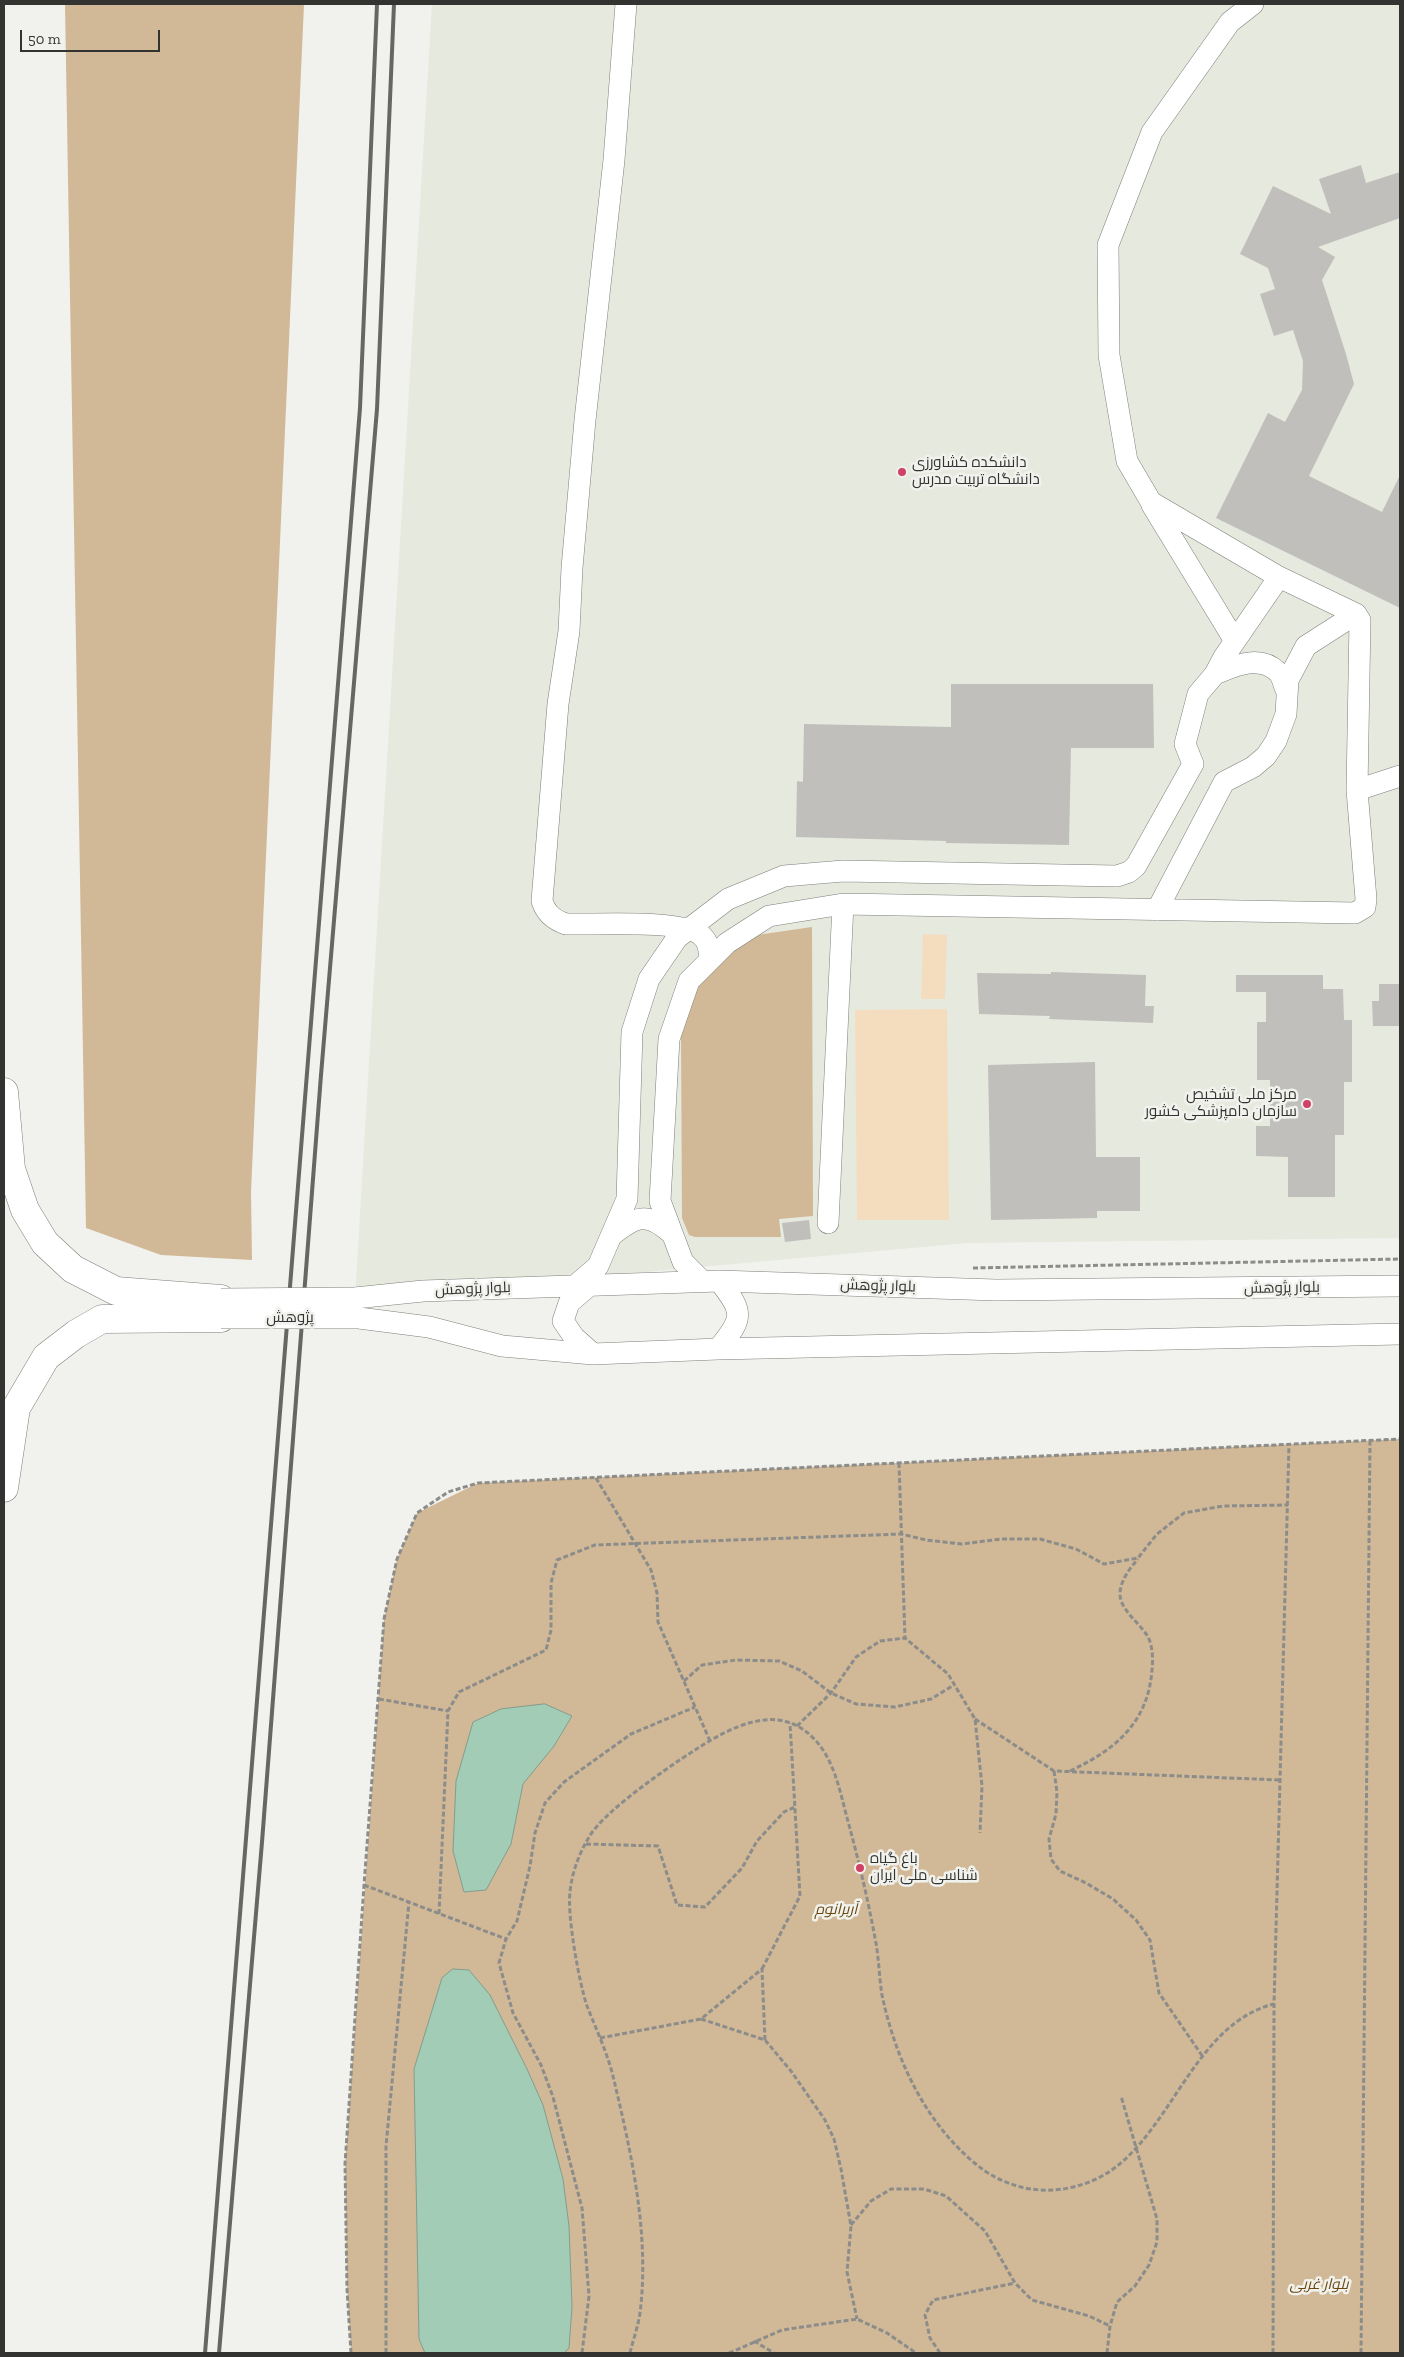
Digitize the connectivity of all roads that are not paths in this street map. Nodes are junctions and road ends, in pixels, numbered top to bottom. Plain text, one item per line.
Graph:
1 (626, 4) edge
2 (1253, 4) edge
3 (1151, 502) junction
4 (1279, 577) junction
5 (1356, 614) junction
6 (1235, 641) junction
7 (1215, 674) junction
8 (1286, 690) junction
9 (1400, 776) edge
10 (1356, 790) junction
11 (843, 904) junction
12 (714, 910) junction
13 (1157, 910) junction
14 (688, 930) junction
15 (731, 940) junction
16 (710, 960) junction
17 (4, 1092) edge
18 (828, 1223) dead end
19 (672, 1234) junction
20 (612, 1236) junction
21 (711, 1281) junction
22 (583, 1285) junction
23 (1400, 1286) edge
24 (357, 1308) junction
25 (221, 1309) junction
26 (1400, 1334) edge
27 (718, 1349) junction
28 (593, 1354) junction
29 (4, 1488) edge

1 - 14 street
2 - 3 street
3 - 4 street
3 - 6 street
4 - 5 street
4 - 6 street
5 - 8 street
5 - 10 street
6 - 7 street
7 - 8 street
7 - 12 street
8 - 13 street
9 - 10 street
10 - 13 street
11 - 13 street
11 - 15 street
11 - 18 street
12 - 14 street
12 - 15 street
14 - 16 street
14 - 20 street
15 - 16 street
16 - 19 street
17 - 25 highway
19 - 20 street
19 - 21 street
20 - 22 street
21 - 22 street, بلوار پژوهش
21 - 23 street, بلوار پژوهش
21 - 27 street
22 - 24 street, بلوار پژوهش
22 - 28 street
24 - 25 street, پژوهش, bridge
24 - 28 street
25 - 29 highway
26 - 27 street
27 - 28 street

